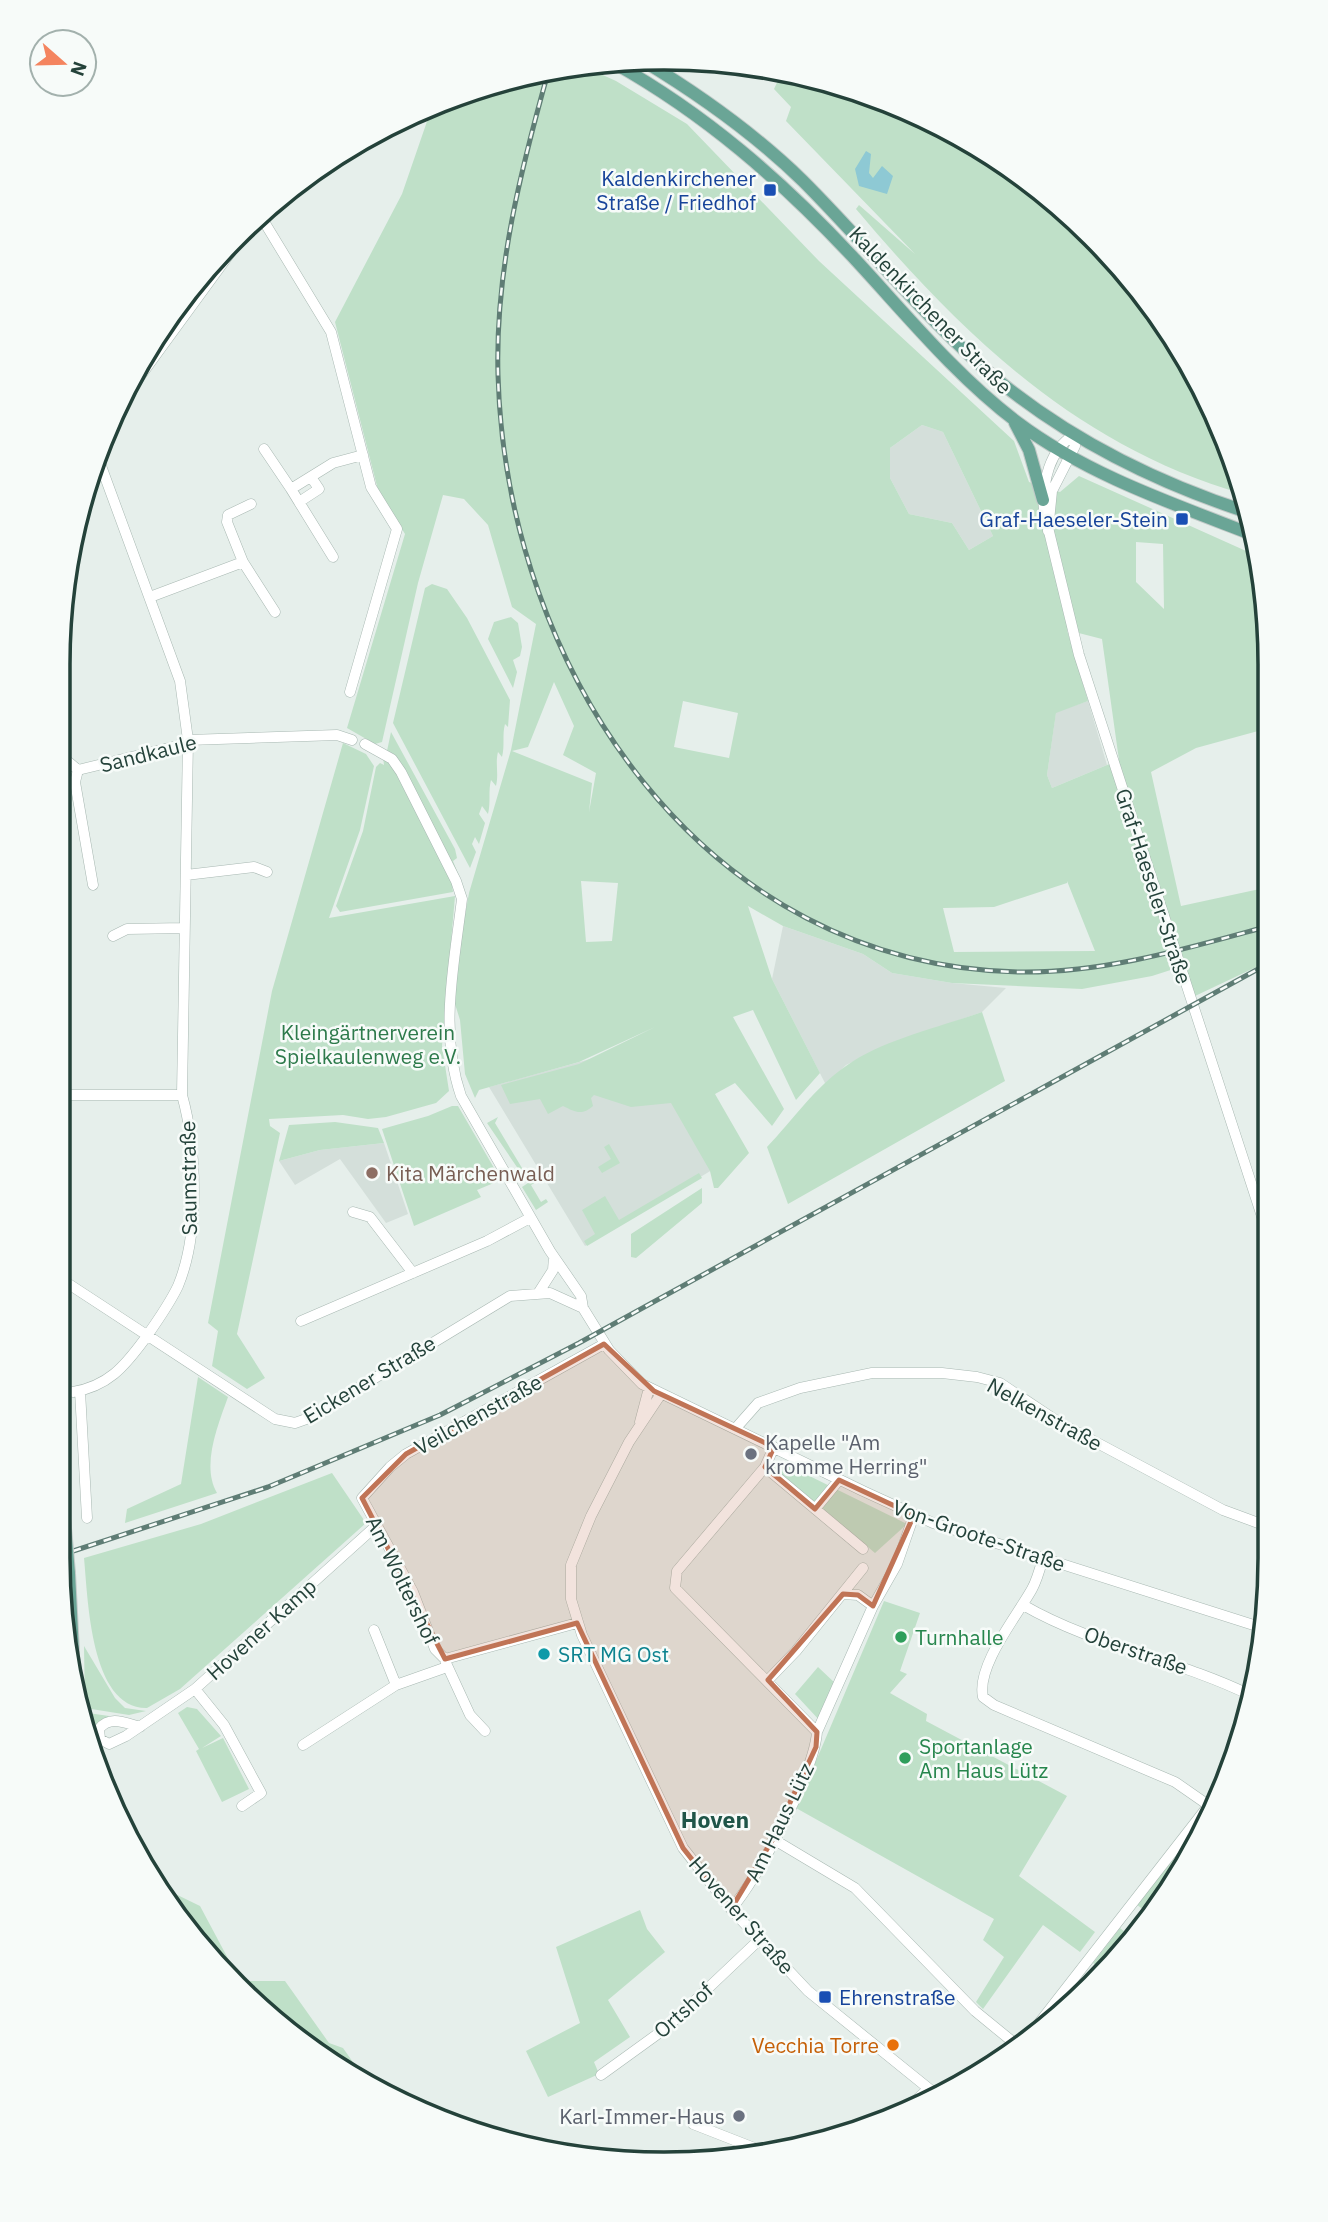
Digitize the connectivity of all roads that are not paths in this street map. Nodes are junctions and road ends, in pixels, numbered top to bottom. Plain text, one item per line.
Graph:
1 (658, 70) edge
2 (628, 71) edge
3 (265, 224) edge
4 (209, 282) edge
5 (165, 342) edge
6 (1013, 419) junction
7 (1074, 435) junction
8 (264, 449) dead end
9 (1063, 453) junction
10 (363, 454) junction
11 (103, 471) edge
12 (311, 477) junction
13 (291, 489) junction
14 (1043, 500) junction
15 (299, 502) junction
16 (251, 504) dead end
17 (1237, 508) edge
18 (1243, 530) edge
19 (1048, 531) junction
20 (333, 557) dead end
21 (243, 562) junction
22 (149, 597) junction
23 (275, 612) dead end
24 (350, 692) dead end
25 (188, 740) junction
26 (352, 740) dead end
27 (365, 744) dead end
28 (70, 766) edge
29 (78, 770) junction
30 (267, 872) dead end
31 (186, 876) junction
32 (93, 885) dead end
33 (184, 928) junction
34 (113, 936) dead end
35 (70, 1095) edge
36 (182, 1095) junction
37 (1258, 1204) edge
38 (354, 1212) dead end
39 (530, 1218) junction
40 (554, 1257) junction
41 (413, 1273) junction
42 (70, 1285) edge
43 (540, 1293) junction
44 (583, 1308) junction
45 (301, 1321) dead end
46 (147, 1336) junction
47 (604, 1344) junction
48 (649, 1388) junction
49 (661, 1394) junction
50 (640, 1422) junction
51 (735, 1429) junction
52 (774, 1447) junction
53 (765, 1467) junction
54 (839, 1480) junction
55 (362, 1499) joint
56 (816, 1508) junction
57 (914, 1515) junction
58 (87, 1518) dead end
59 (1258, 1524) edge
60 (377, 1525) junction
61 (863, 1549) dead end
62 (1043, 1559) junction
63 (863, 1567) dead end
64 (843, 1594) junction
65 (1023, 1605) junction
66 (873, 1606) junction
67 (577, 1623) junction
68 (1254, 1625) edge
69 (374, 1630) dead end
70 (446, 1663) junction
71 (768, 1680) junction
72 (396, 1685) junction
73 (195, 1689) junction
74 (1243, 1692) edge
75 (139, 1727) dead end
76 (485, 1731) dead end
77 (817, 1732) junction
78 (303, 1745) dead end
79 (1205, 1803) edge
80 (242, 1806) dead end
81 (1194, 1826) edge
82 (773, 1839) junction
83 (731, 1909) junction
84 (760, 1939) junction
85 (1046, 2013) edge
86 (1012, 2039) edge
87 (601, 2075) dead end
88 (930, 2089) edge
89 (693, 2124) dead end
90 (749, 2146) edge

1 - 7 main road, Kaldenkirchener Straße
2 - 6 main road, Kaldenkirchener Straße
3 - 10 street
4 - 5 street
6 - 9 main road, Kaldenkirchener Straße
6 - 14 main road
7 - 9 street, Graf-Haeseler-Straße
7 - 17 main road, Kaldenkirchener Straße
8 - 13 street
9 - 14 street, Graf-Haeseler-Straße
9 - 18 main road, Kaldenkirchener Straße
9 - 19 street, Graf-Haeseler-Straße
10 - 12 street
10 - 24 street
11 - 22 street, Saumstraße
12 - 13 street
12 - 15 street
13 - 15 street
14 - 19 street, Graf-Haeseler-Straße
15 - 20 street
16 - 21 street
19 - 37 street, Graf-Haeseler-Straße
21 - 22 street
21 - 23 street
22 - 25 street, Saumstraße
25 - 26 street, Sandkaule
25 - 29 street, Sandkaule
25 - 31 street, Saumstraße
27 - 39 street, Von-Groote-Straße
28 - 29 street
29 - 32 street, Sandkaule
30 - 31 street
31 - 33 street, Saumstraße
33 - 34 street
33 - 36 street, Saumstraße
35 - 36 street, Saumstraße
36 - 46 street, Saumstraße
38 - 41 street
39 - 40 street, Von-Groote-Straße
39 - 41 street
40 - 43 street
40 - 44 street, Von-Groote-Straße
41 - 45 street
42 - 46 street, Eickener Straße
43 - 44 street, Eickener Straße
43 - 46 street, Eickener Straße
44 - 47 street, Von-Groote-Straße
46 - 58 street, Saumstraße
47 - 48 street, Von-Groote-Straße
47 - 55 street, Veilchenstraße
48 - 49 street, Von-Groote-Straße
48 - 50 street, Hovener Straße
49 - 50 street, Hovener Straße
49 - 51 street, Von-Groote-Straße
50 - 67 street, Hovener Straße
51 - 52 street, Von-Groote-Straße
51 - 59 street, Nelkenstraße
52 - 53 street
52 - 54 street, Von-Groote-Straße
53 - 56 street
53 - 71 street
54 - 56 street
54 - 57 street, Von-Groote-Straße
55 - 60 street, Am Woltershof
56 - 61 street
57 - 62 street, Von-Groote-Straße
57 - 66 street, Am Haus Lütz
60 - 70 street, Am Woltershof
60 - 73 street, Hovener Kamp
62 - 65 street
62 - 68 street, Von-Groote-Straße
63 - 64 street
64 - 66 street
64 - 71 street
65 - 74 street, Oberstraße
65 - 79 street
66 - 77 street, Am Haus Lütz
67 - 70 street, Am Woltershof
67 - 83 street, Hovener Straße
69 - 72 street
70 - 72 street
70 - 76 street, Am Woltershof
71 - 77 street
72 - 78 street
73 - 75 street, Hovener Kamp
73 - 80 street
77 - 82 street, Am Haus Lütz
81 - 85 street
82 - 83 street, Am Haus Lütz
82 - 86 street
83 - 84 street, Hovener Straße
84 - 87 street, Ortshof
84 - 88 street, Hovener Straße
89 - 90 street

